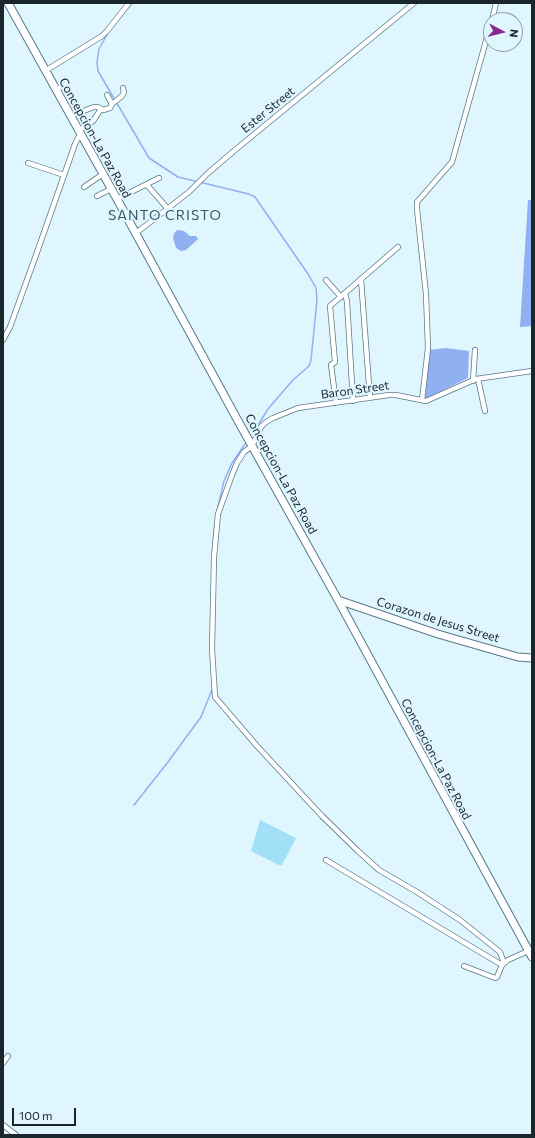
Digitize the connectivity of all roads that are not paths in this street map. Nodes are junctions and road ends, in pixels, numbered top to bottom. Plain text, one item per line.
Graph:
1 (8, 3) edge
2 (129, 3) edge
3 (414, 3) edge
4 (483, 50) edge
5 (45, 71) junction
6 (68, 83) dead end
7 (123, 88) dead end
8 (56, 90) junction
9 (107, 95) dead end
10 (114, 102) junction
11 (101, 109) junction
12 (70, 116) junction
13 (79, 132) junction
14 (28, 163) dead end
15 (103, 174) junction
16 (64, 175) junction
17 (159, 178) dead end
18 (147, 185) junction
19 (84, 187) dead end
20 (111, 189) junction
21 (97, 196) dead end
22 (117, 199) junction
23 (168, 209) junction
24 (136, 233) junction
25 (398, 247) dead end
26 (361, 279) junction
27 (326, 280) dead end
28 (345, 293) junction
29 (341, 297) junction
30 (3, 340) edge
31 (475, 350) dead end
32 (532, 371) edge
33 (475, 380) junction
34 (370, 398) junction
35 (422, 400) junction
36 (353, 401) junction
37 (336, 403) junction
38 (485, 411) dead end
39 (252, 446) junction
40 (338, 600) junction
41 (532, 658) edge
42 (326, 860) dead end
43 (528, 950) junction
44 (532, 958) edge
45 (503, 964) junction
46 (464, 966) dead end
47 (8, 1056) dead end
48 (3, 1062) edge
49 (3, 1125) edge
50 (16, 1135) edge

1 - 5 main road, Concepcion-La Paz Road
2 - 5 street
3 - 23 street, Ester Street
4 - 35 street
5 - 8 main road, Concepcion-La Paz Road
6 - 8 street
7 - 10 street
8 - 12 main road, Concepcion-La Paz Road
9 - 10 street
10 - 11 street
11 - 12 street
11 - 13 street
12 - 13 main road, Concepcion-La Paz Road
13 - 15 main road, Concepcion-La Paz Road
13 - 16 street
14 - 16 street
15 - 19 street
15 - 20 main road, Concepcion-La Paz Road
16 - 30 street
17 - 18 street
18 - 22 street
18 - 23 street
20 - 21 street
20 - 22 main road, Concepcion-La Paz Road
22 - 24 main road, Concepcion-La Paz Road
23 - 24 street, Ester Street
24 - 39 main road, Concepcion-La Paz Road
25 - 26 street
26 - 28 street
26 - 34 street
27 - 29 street
28 - 29 street
28 - 36 street
29 - 37 street
31 - 33 street
32 - 33 street, Baron Street
33 - 35 street, Baron Street
33 - 38 street
34 - 35 street, Baron Street
34 - 36 street, Baron Street
36 - 37 street, Baron Street
37 - 39 street, Baron Street
39 - 40 main road, Concepcion-La Paz Road
39 - 45 street, Baron Street
40 - 41 main road, Corazon de Jesus Street
40 - 43 main road, Concepcion-La Paz Road
42 - 45 street
43 - 44 main road, Concepcion-La Paz Road
43 - 45 street
45 - 46 street
47 - 48 street
49 - 50 street

